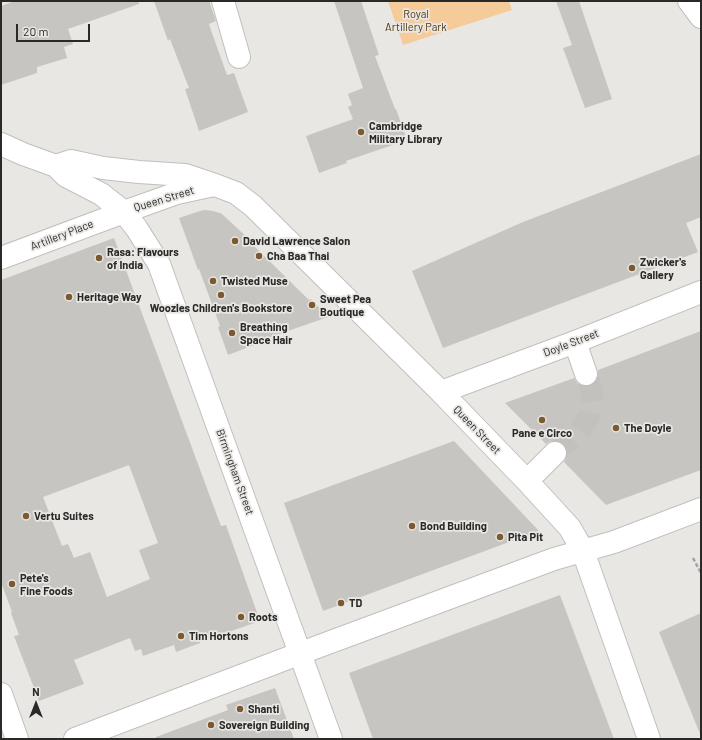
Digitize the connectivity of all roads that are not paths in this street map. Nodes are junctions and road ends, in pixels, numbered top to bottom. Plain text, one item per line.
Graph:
1 (223, 1) edge
2 (689, 1) edge
3 (701, 18) edge
4 (239, 57) dead end
5 (1, 144) edge
6 (56, 166) junction
7 (215, 185) junction
8 (124, 212) junction
9 (1, 258) edge
10 (701, 292) edge
11 (575, 342) junction
12 (586, 374) tunnel mouth
13 (440, 392) junction
14 (555, 453) tunnel mouth
15 (527, 481) junction
16 (701, 509) edge
17 (583, 551) junction
18 (301, 653) junction
19 (1, 694) edge
20 (18, 739) edge
21 (75, 739) edge
22 (331, 739) edge
23 (649, 739) edge

1 - 4 street
2 - 3 street
5 - 6 street, Queen Street
6 - 7 street, Queen Street
6 - 8 street, Queen Street
7 - 8 street, Queen Street
7 - 13 street, Queen Street
8 - 9 street, Artillery Place
8 - 18 street, Birmingham Street
10 - 11 street, Doyle Street
11 - 12 street
11 - 13 street, Doyle Street
13 - 15 street, Queen Street
14 - 15 street
15 - 17 street, Queen Street
16 - 17 street
17 - 18 street
17 - 23 street, Queen Street
18 - 21 street
18 - 22 street, Birmingham Street
19 - 20 street

